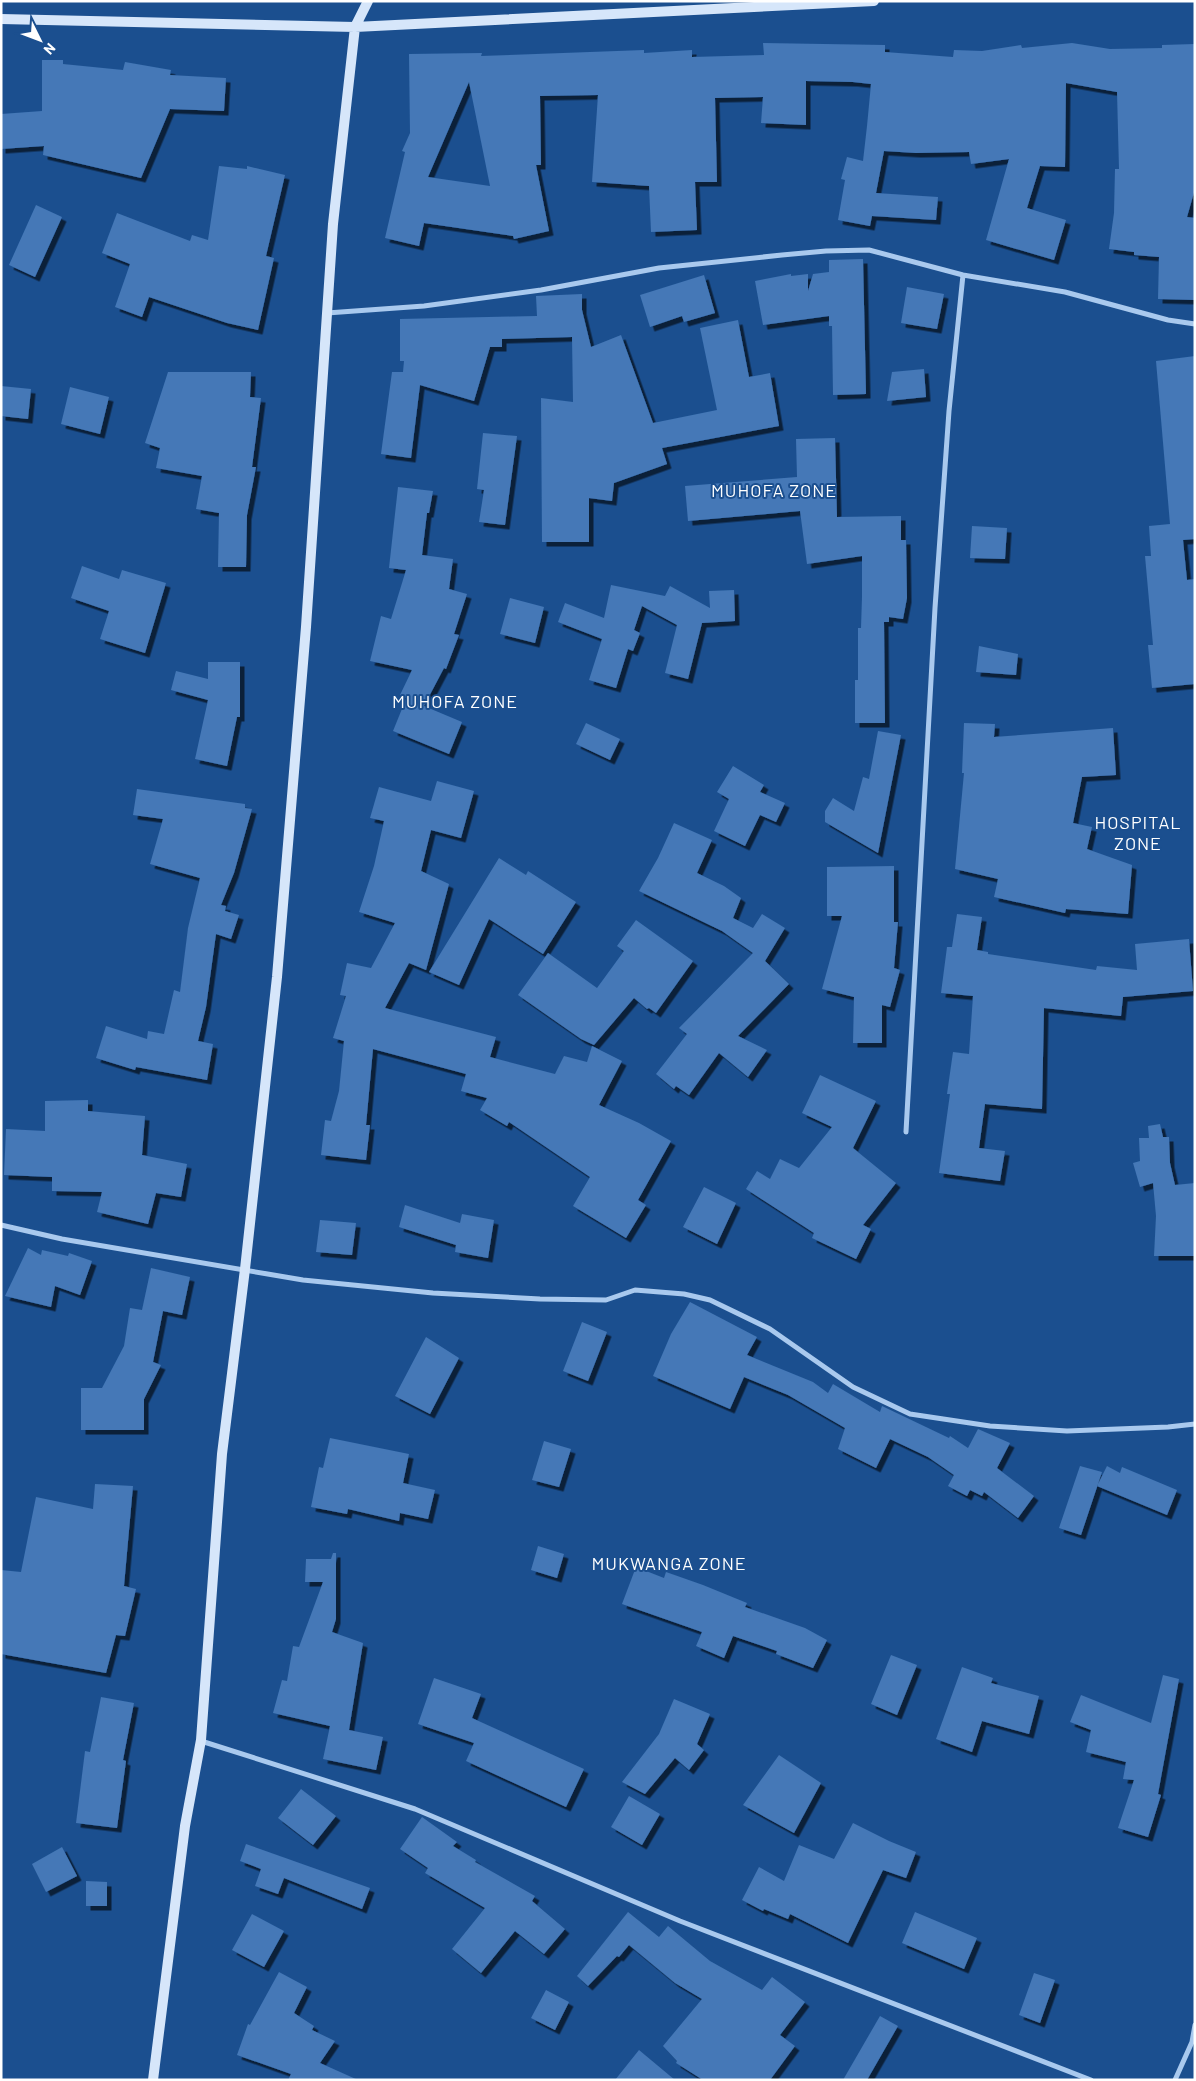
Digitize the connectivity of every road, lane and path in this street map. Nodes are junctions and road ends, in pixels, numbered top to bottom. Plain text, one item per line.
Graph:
1 (368, 1) edge
2 (874, 1) edge
3 (1, 19) edge
4 (355, 27) junction
5 (963, 275) junction
6 (327, 313) junction
7 (1195, 324) edge
8 (906, 1132) dead end
9 (1, 1225) edge
10 (245, 1269) junction
11 (1195, 1424) edge
12 (201, 1740) junction
13 (1195, 2025) edge
14 (1193, 2042) edge
15 (152, 2080) edge
16 (1091, 2080) edge
17 (1175, 2080) edge

1 - 4 main road
2 - 4 main road
3 - 4 main road
4 - 6 main road
5 - 6 street
5 - 7 street
5 - 8 street
6 - 10 main road
9 - 10 street
10 - 11 street
10 - 12 main road
12 - 15 main road
12 - 16 street
13 - 14 street
14 - 17 street

